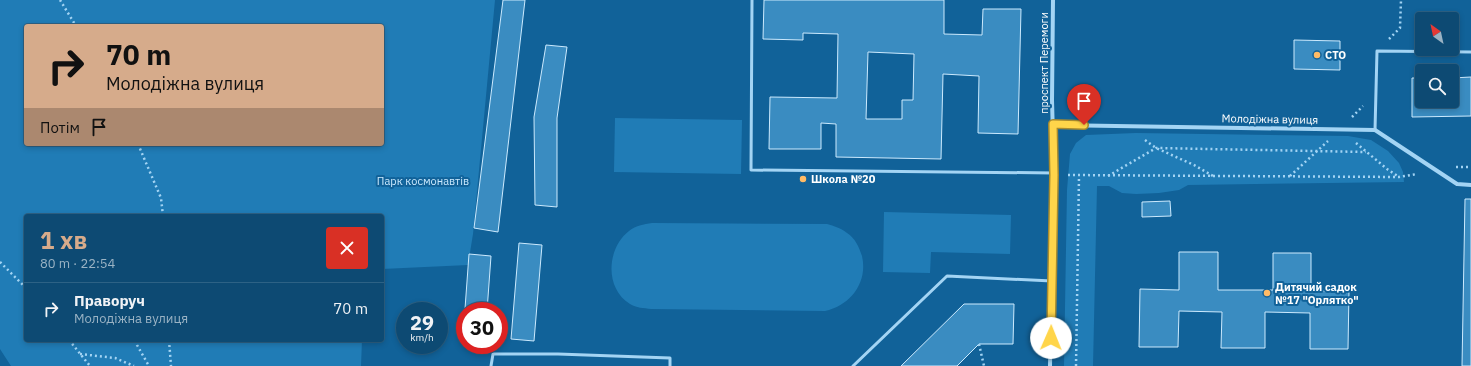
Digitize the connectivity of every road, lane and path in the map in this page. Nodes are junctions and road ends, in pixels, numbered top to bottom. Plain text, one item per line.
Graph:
1 (60, 0) edge
2 (752, 0) edge
3 (1053, 0) edge
4 (1401, 0) edge
5 (75, 24) edge
6 (1377, 51) junction
7 (1471, 52) edge
8 (1053, 124) junction
9 (1127, 126) junction
10 (1340, 129) junction
11 (1375, 130) junction
12 (139, 146) edge
13 (1156, 148) junction
14 (1366, 152) junction
15 (1471, 167) edge
16 (1436, 170) junction
17 (1054, 173) junction
18 (1068, 175) dead end
19 (1079, 176) junction
20 (1107, 176) junction
21 (1213, 176) junction
22 (1399, 177) junction
23 (1471, 185) edge
24 (163, 214) edge
25 (0, 262) edge
26 (1052, 281) junction
27 (24, 286) edge
28 (71, 342) edge
29 (136, 342) edge
30 (169, 342) edge
31 (979, 344) dead end
32 (80, 354) junction
33 (90, 366) edge
34 (134, 366) edge
35 (149, 366) edge
36 (171, 366) edge
37 (491, 366) edge
38 (670, 366) edge
39 (854, 366) edge
40 (984, 366) edge
41 (1050, 366) edge
42 (1076, 366) edge

1 - 5 path
2 - 17 lane
3 - 8 street, проспект Перемоги
4 - 6 path
6 - 7 lane
6 - 11 lane
8 - 9 street, Молодіжна вулиця
8 - 17 street, проспект Перемоги
9 - 10 street, Молодіжна вулиця
9 - 13 path
10 - 11 street, Молодіжна вулиця
10 - 14 path
11 - 16 street
12 - 24 path
13 - 14 path
13 - 20 path
13 - 21 path
14 - 22 path
15 - 16 path
16 - 22 path
16 - 23 street
17 - 26 street, проспект Перемоги
18 - 19 path
19 - 20 path
19 - 42 path
20 - 21 path
21 - 22 path
25 - 27 path
26 - 39 lane
26 - 41 street, проспект Перемоги
28 - 32 path
29 - 35 path
30 - 36 path
31 - 40 path
32 - 33 path
32 - 34 path
37 - 38 lane

